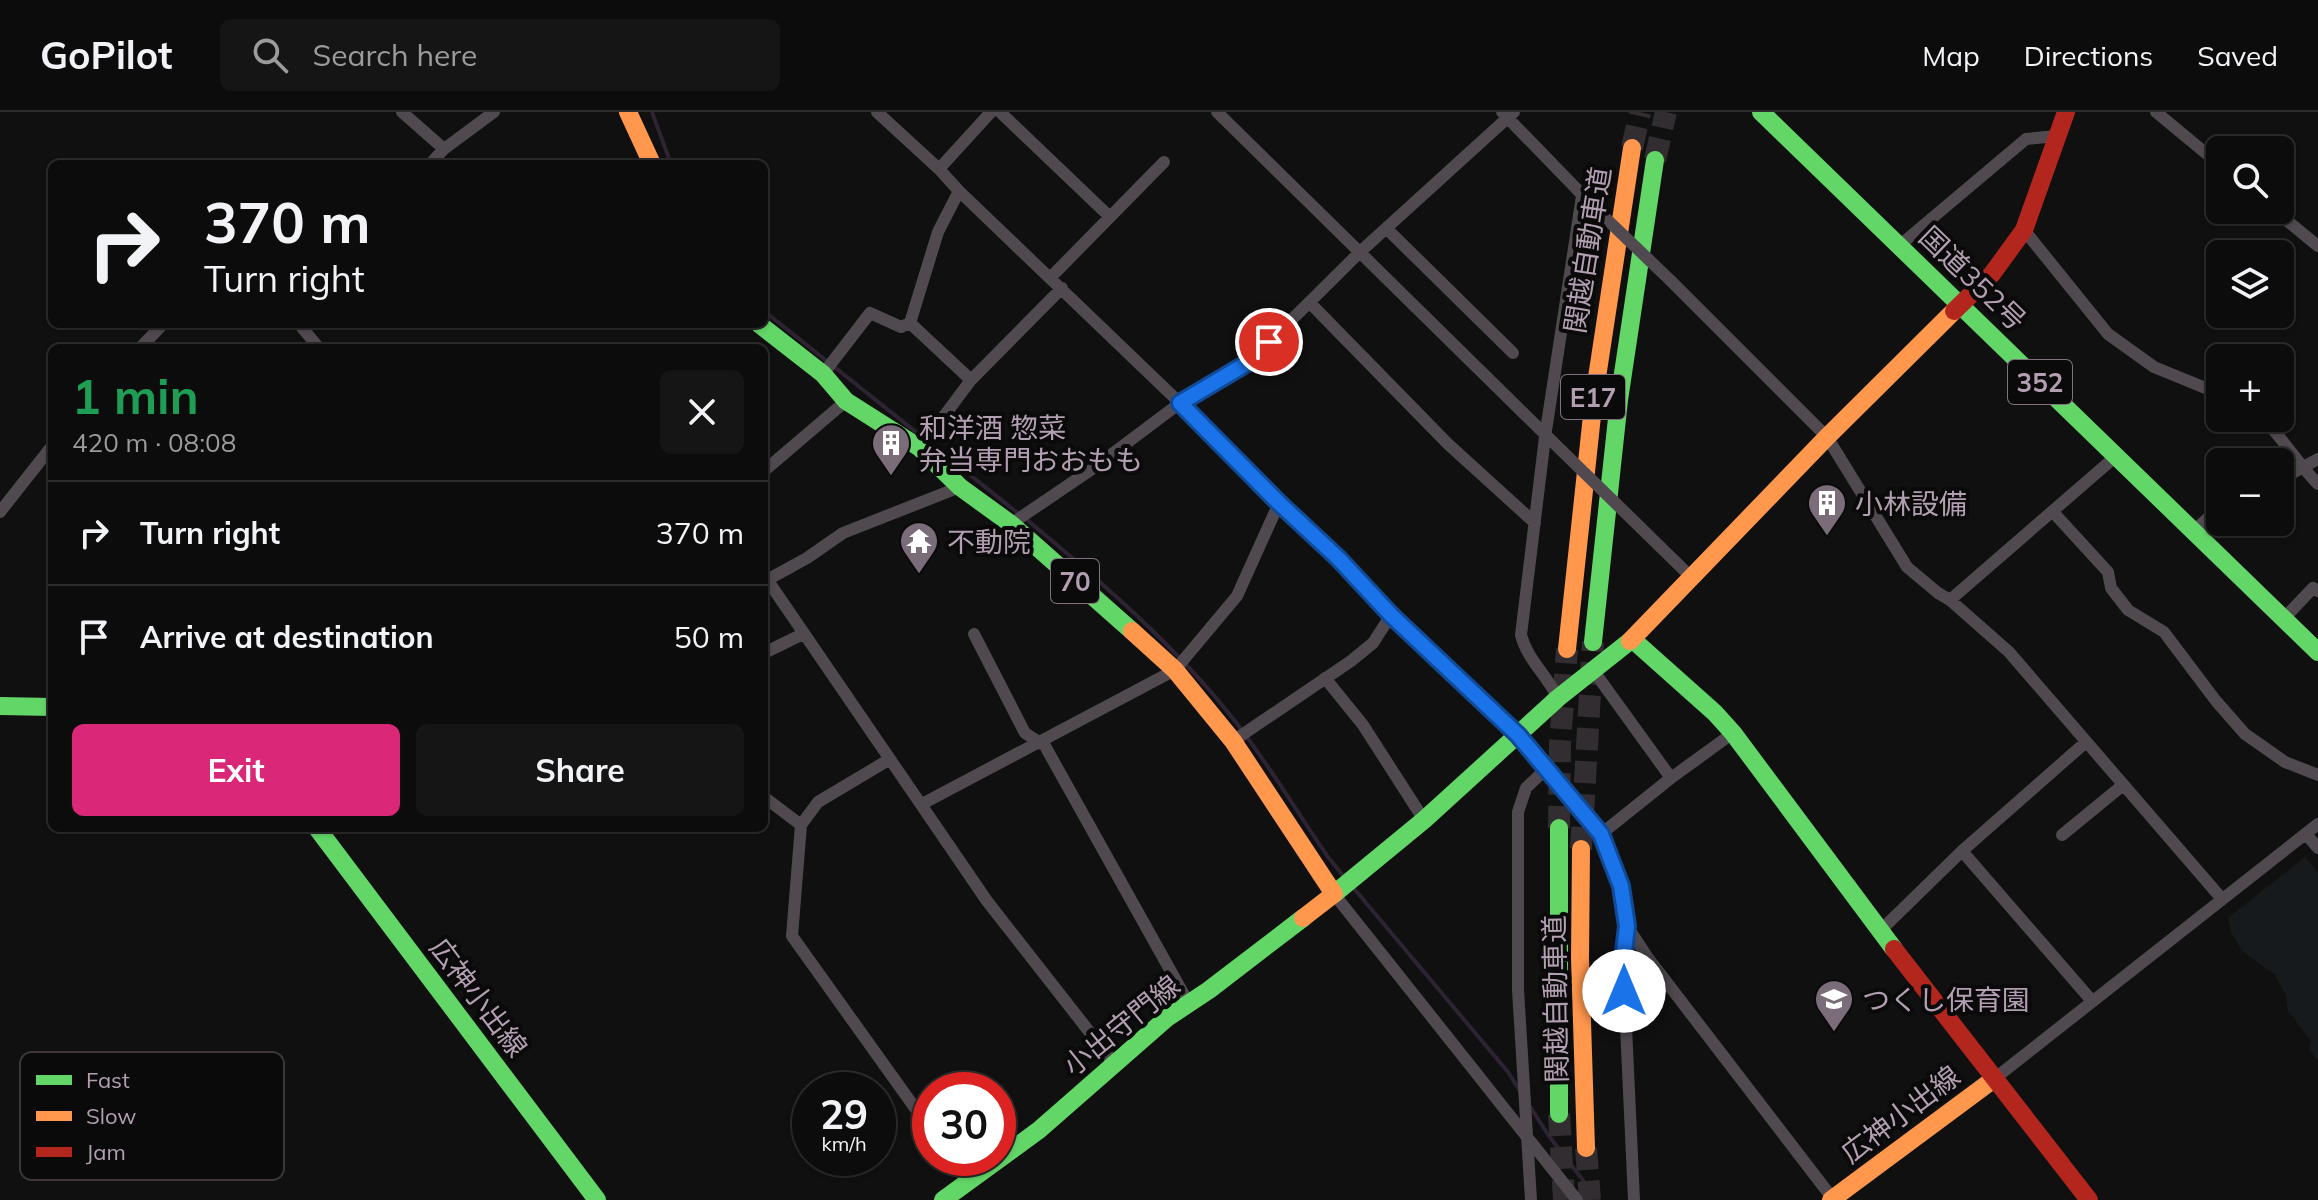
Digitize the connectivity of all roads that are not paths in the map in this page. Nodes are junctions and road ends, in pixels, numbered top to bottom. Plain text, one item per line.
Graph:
1 (402, 112) edge
2 (494, 112) edge
3 (628, 112) edge
4 (877, 112) edge
5 (991, 112) edge
6 (1000, 112) edge
7 (1217, 112) edge
8 (1761, 112) edge
9 (2066, 112) edge
10 (2156, 112) edge
11 (1508, 114) edge
12 (2056, 136) junction
13 (1632, 148) tunnel mouth
14 (444, 149) junction
15 (2206, 153) edge
16 (434, 160) edge
17 (650, 160) edge
18 (1655, 160) tunnel mouth
19 (1164, 162) dead end
20 (939, 169) junction
21 (959, 191) junction
22 (1582, 196) junction
23 (1110, 217) junction
24 (2291, 224) edge
25 (1387, 229) junction
26 (2024, 230) junction
27 (1899, 246) junction
28 (2318, 246) edge
29 (1360, 252) junction
30 (1050, 278) junction
31 (1062, 288) junction
32 (1310, 303) junction
33 (1960, 305) junction
34 (910, 323) junction
35 (159, 328) edge
36 (302, 328) edge
37 (764, 328) edge
38 (144, 344) edge
39 (316, 344) edge
40 (1513, 353) dead end
41 (823, 374) junction
42 (971, 380) junction
43 (2206, 388) edge
44 (846, 401) junction
45 (1180, 403) junction
46 (2277, 432) edge
47 (1545, 437) junction
48 (1827, 437) junction
49 (920, 448) junction
50 (48, 451) edge
51 (2115, 457) junction
52 (2318, 459) edge
53 (768, 468) edge
54 (2302, 468) junction
55 (2294, 472) edge
56 (2318, 484) edge
57 (960, 487) junction
58 (1279, 503) junction
59 (0, 512) edge
60 (2053, 512) junction
61 (2206, 520) edge
62 (1535, 523) junction
63 (1011, 524) junction
64 (2193, 532) junction
65 (768, 577) edge
66 (1691, 577) junction
67 (768, 582) edge
68 (2318, 591) edge
69 (1950, 600) junction
70 (2290, 612) dead end
71 (1391, 615) junction
72 (803, 634) junction
73 (974, 634) dead end
74 (1632, 639) junction
75 (1593, 642) tunnel mouth
76 (1567, 649) tunnel mouth
77 (768, 651) edge
78 (2318, 652) edge
79 (1175, 670) junction
80 (1593, 670) junction
81 (1325, 678) junction
82 (1558, 698) junction
83 (0, 706) edge
84 (48, 707) edge
85 (1733, 733) junction
86 (1518, 735) junction
87 (1233, 741) junction
88 (1036, 742) junction
89 (2086, 742) junction
90 (890, 759) junction
91 (1547, 768) junction
92 (2318, 775) edge
93 (1671, 778) junction
94 (2123, 785) junction
95 (768, 800) edge
96 (922, 804) junction
97 (1424, 820) junction
98 (2318, 824) edge
99 (801, 825) junction
100 (1559, 828) tunnel mouth
101 (320, 832) edge
102 (1601, 834) junction
103 (2306, 834) junction
104 (2062, 835) dead end
105 (2318, 848) edge
106 (1581, 849) tunnel mouth
107 (1962, 851) junction
108 (1334, 894) junction
109 (2222, 899) junction
110 (1627, 926) junction
111 (1880, 931) junction
112 (2092, 1001) junction
113 (1188, 1002) junction
114 (1113, 1062) junction
115 (1994, 1079) junction
116 (912, 1104) edge
117 (1559, 1114) tunnel mouth
118 (1529, 1139) junction
119 (1586, 1148) tunnel mouth
120 (964, 1176) edge
121 (967, 1181) junction
122 (1832, 1199) edge
123 (597, 1200) edge
124 (943, 1200) edge
125 (1531, 1200) edge
126 (1577, 1200) edge
127 (1634, 1200) edge
128 (2089, 1200) edge

1 - 14 street
2 - 14 street
3 - 17 main road
4 - 20 street
5 - 20 street
6 - 23 street
7 - 29 street
8 - 27 main road, 国道352号 / 352
9 - 12 main road, 小出守門線
10 - 15 street
11 - 22 street
11 - 25 street
12 - 26 main road, 小出守門線
12 - 27 street
13 - 76 main road, 関越自動車道 / E17
14 - 16 street
18 - 75 main road, 関越自動車道 / E17
19 - 23 street
20 - 21 street
21 - 30 street
21 - 34 street
22 - 47 street
22 - 48 street, bridge
23 - 30 street
24 - 28 street
25 - 29 street
25 - 40 street
26 - 33 main road, 小出守門線
26 - 43 street
27 - 33 main road, 国道352号 / 352
29 - 32 street
29 - 47 street
30 - 31 street
31 - 42 street
31 - 45 street
32 - 45 street
32 - 62 street
33 - 48 main road, 小出守門線
33 - 51 main road, 国道352号 / 352
34 - 41 street
34 - 42 street
35 - 38 street
36 - 39 street
37 - 41 main road, 70
41 - 44 main road, 70
42 - 49 street
44 - 49 main road, 70
44 - 53 street
45 - 58 street
45 - 63 street
46 - 54 street
47 - 62 street
47 - 66 street, bridge
48 - 66 main road, 小出守門線
48 - 69 street
49 - 57 main road, 70
50 - 59 street
51 - 60 street
51 - 64 main road, 国道352号 / 352
52 - 54 street
54 - 55 street
54 - 56 street
57 - 63 main road, 70
57 - 65 street
58 - 71 street
58 - 79 street
60 - 69 street
60 - 92 street
61 - 64 street
62 - 82 street
63 - 79 main road, 70
64 - 78 main road, 国道352号 / 352
66 - 74 main road, 小出守門線
67 - 72 street
68 - 70 street
69 - 89 street
71 - 81 street
71 - 86 street
72 - 77 street
72 - 90 street
73 - 88 street
74 - 80 main road, 小出守門線
74 - 85 main road
79 - 87 main road, 70
79 - 88 street
80 - 82 main road, 小出守門線
80 - 93 street
81 - 87 street
81 - 97 street
82 - 86 main road, 小出守門線
83 - 84 main road
85 - 93 street
85 - 111 main road
86 - 91 street
86 - 97 main road, 小出守門線
87 - 108 main road, 70
88 - 96 street
88 - 113 street
89 - 94 street
89 - 107 street
90 - 96 street
90 - 99 street
91 - 102 street
91 - 118 street
93 - 102 street
94 - 104 street
94 - 109 street
95 - 99 street
96 - 114 street
97 - 108 main road, 小出守門線
98 - 103 street
99 - 116 street
100 - 117 main road, 関越自動車道
101 - 123 main road, 広神小出線
102 - 110 street
103 - 105 street
103 - 109 street
106 - 119 main road, 関越自動車道
107 - 111 street
107 - 112 street
108 - 113 main road, 小出守門線
108 - 118 street
109 - 112 street
110 - 122 street
110 - 127 street
111 - 115 main road
112 - 115 street
113 - 114 main road, 小出守門線
114 - 121 main road, 小出守門線
115 - 122 main road, 広神小出線
115 - 128 main road, 広神小出線
118 - 125 street
118 - 126 street
120 - 121 street
121 - 124 main road, 小出守門線

